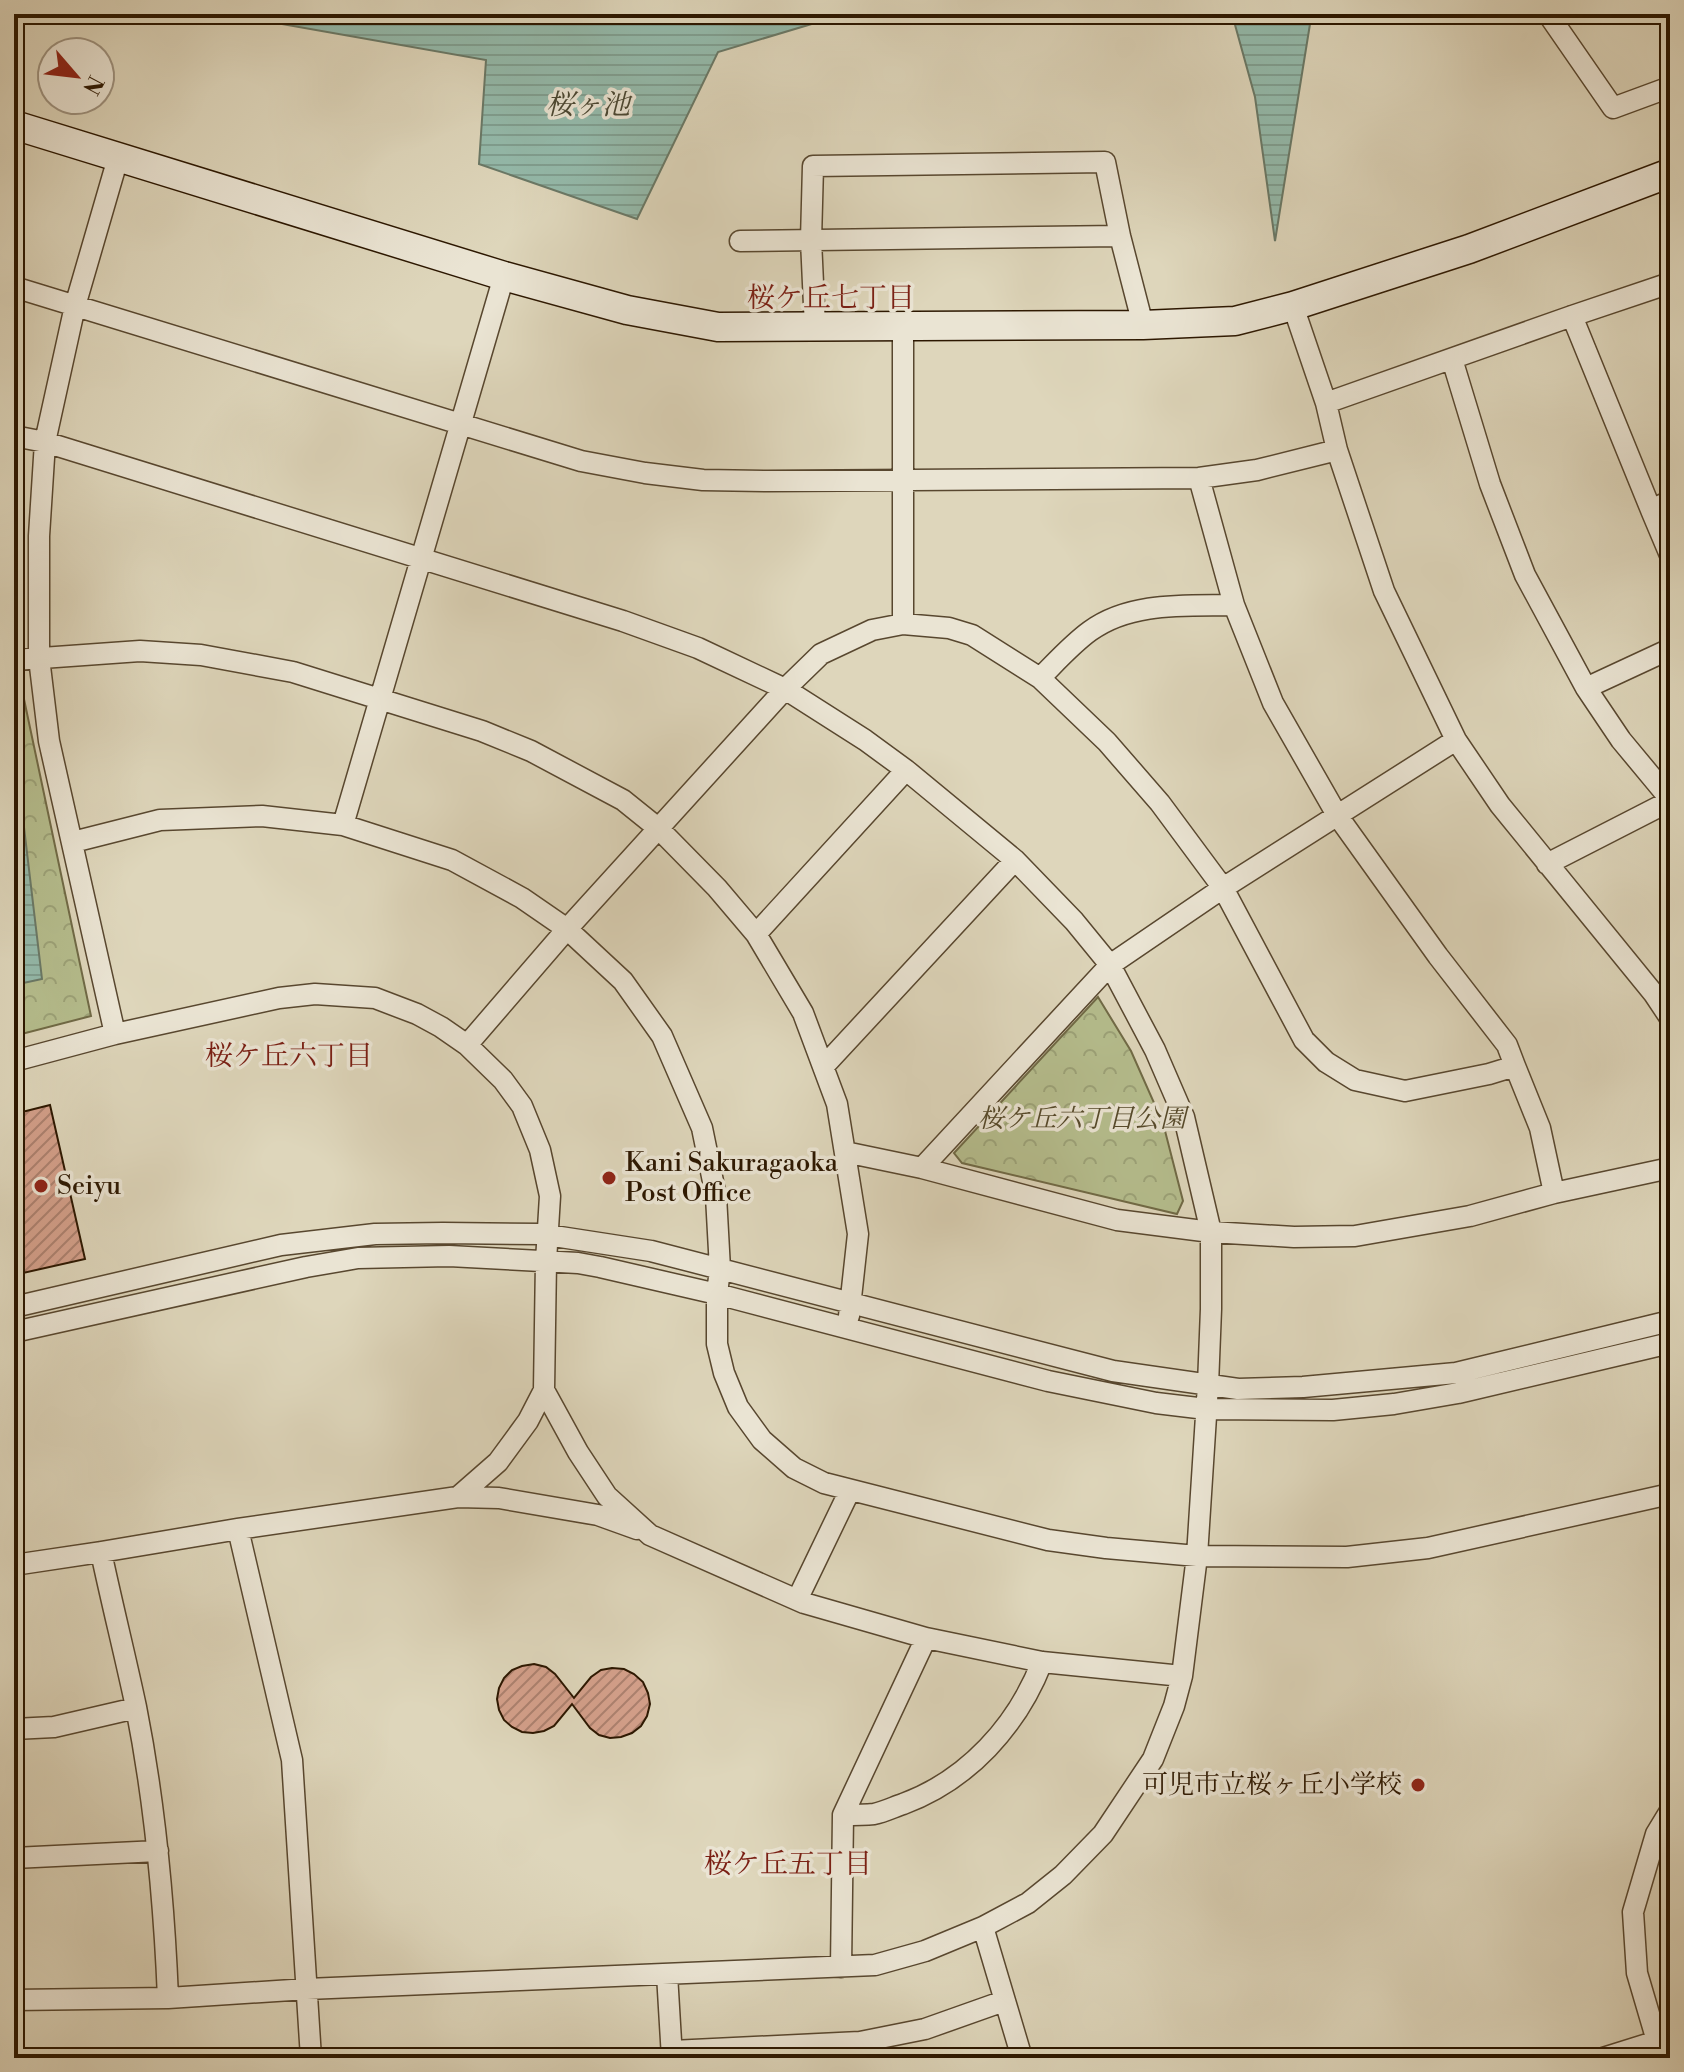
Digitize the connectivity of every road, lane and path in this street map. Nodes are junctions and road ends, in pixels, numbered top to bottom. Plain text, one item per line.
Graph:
1 (1548, 14) edge
2 (1670, 87) edge
3 (14, 125) edge
4 (118, 158) junction
5 (1670, 173) edge
6 (1120, 236) junction
7 (811, 240) junction
8 (740, 241) dead end
9 (504, 276) junction
10 (1670, 283) edge
11 (14, 287) edge
12 (75, 306) junction
13 (1293, 306) junction
14 (1572, 316) junction
15 (903, 325) junction
16 (1143, 325) junction
17 (815, 327) junction
18 (1452, 359) junction
19 (1326, 403) junction
20 (460, 424) junction
21 (14, 436) edge
22 (45, 442) junction
23 (1337, 450) junction
24 (1199, 478) junction
25 (904, 479) junction
26 (1670, 501) edge
27 (1651, 510) junction
28 (1670, 555) edge
29 (421, 559) junction
30 (1234, 605) junction
31 (903, 624) junction
32 (1670, 649) edge
33 (39, 658) junction
34 (14, 660) edge
35 (1040, 678) junction
36 (1586, 688) junction
37 (785, 689) junction
38 (379, 700) junction
39 (1456, 740) junction
40 (906, 770) junction
41 (1670, 800) edge
42 (1337, 815) junction
43 (343, 825) junction
44 (659, 829) junction
45 (73, 842) junction
46 (1015, 860) junction
47 (1547, 864) junction
48 (1223, 888) junction
49 (567, 929) junction
50 (756, 934) junction
51 (1110, 965) junction
52 (1670, 1018) edge
53 (115, 1034) junction
54 (467, 1045) junction
55 (14, 1061) edge
56 (824, 1066) junction
57 (1515, 1066) junction
58 (845, 1152) junction
59 (922, 1168) junction
60 (1670, 1168) edge
61 (1554, 1193) junction
62 (1211, 1232) junction
63 (549, 1235) junction
64 (546, 1261) junction
65 (720, 1269) junction
66 (717, 1294) junction
67 (851, 1303) junction
68 (14, 1307) edge
69 (1670, 1321) edge
70 (847, 1328) junction
71 (14, 1332) edge
72 (1670, 1343) edge
73 (1208, 1385) junction
74 (544, 1390) junction
75 (1206, 1409) junction
76 (850, 1490) junction
77 (1670, 1494) edge
78 (458, 1497) junction
79 (238, 1529) junction
80 (648, 1534) junction
81 (101, 1552) junction
82 (1197, 1556) junction
83 (14, 1565) edge
84 (797, 1600) junction
85 (926, 1638) junction
86 (1042, 1662) junction
87 (1182, 1676) junction
88 (136, 1708) junction
89 (14, 1729) edge
90 (1670, 1811) edge
91 (843, 1815) junction
92 (158, 1851) junction
93 (14, 1858) edge
94 (983, 1927) junction
95 (841, 1967) junction
96 (667, 1974) junction
97 (307, 1989) junction
98 (168, 1998) junction
99 (14, 2000) edge
100 (1004, 2001) junction
101 (1664, 2039) edge
102 (672, 2055) edge
103 (311, 2058) edge
104 (1022, 2058) edge
105 (1603, 2058) edge

1 - 2 street
3 - 4 street
4 - 9 street
4 - 12 street
5 - 13 street
6 - 7 street
6 - 7 street
6 - 16 street
7 - 8 street
7 - 17 street
9 - 17 street
9 - 20 street
10 - 14 street
11 - 12 street
12 - 20 street
12 - 22 street
13 - 16 street
13 - 19 street
14 - 18 street
14 - 27 street
15 - 16 street
15 - 17 street
15 - 25 street
18 - 19 street
18 - 36 street
19 - 23 street
20 - 25 street
20 - 29 street
21 - 22 street
22 - 29 street
22 - 33 street
23 - 24 street
23 - 39 street
24 - 25 street
24 - 30 street
25 - 31 street
26 - 27 street
27 - 28 street
29 - 37 street
29 - 38 street
30 - 35 street
30 - 42 street
31 - 35 street
31 - 37 street
32 - 36 street
33 - 34 street
33 - 38 street
33 - 45 street
35 - 48 street
36 - 41 street
37 - 40 street
37 - 44 street
38 - 43 street
38 - 44 street
39 - 42 street
39 - 47 street
40 - 46 street
40 - 50 street
41 - 47 street
42 - 48 street
42 - 57 street
43 - 45 street
43 - 49 street
44 - 49 street
44 - 50 street
45 - 53 street
46 - 51 street
46 - 56 street
47 - 52 street
48 - 51 street
48 - 57 street
49 - 54 street
49 - 65 street
50 - 56 street
51 - 59 street
51 - 62 street
53 - 54 street
53 - 55 street
54 - 63 street
56 - 58 street
57 - 61 street
58 - 59 street
58 - 67 street
59 - 62 street
60 - 61 street
61 - 62 street
62 - 73 street
63 - 64 street
63 - 65 street
63 - 68 street
64 - 66 street
64 - 71 street
64 - 74 street
65 - 66 street
65 - 67 street
66 - 70 street
66 - 76 street
67 - 70 street
67 - 73 street
69 - 73 street
70 - 75 street
72 - 75 street
73 - 75 street
74 - 78 street
74 - 80 street
75 - 82 street
76 - 82 street
76 - 84 street
77 - 82 street
78 - 79 street
78 - 80 street
79 - 81 street
79 - 97 street
80 - 84 street
81 - 83 street
81 - 88 street
82 - 87 street
84 - 85 street
85 - 86 street
85 - 91 street
86 - 87 street
86 - 91 street
87 - 94 street
88 - 89 street
88 - 92 street
90 - 101 street
91 - 95 street
92 - 93 street
92 - 98 street
94 - 95 street
94 - 100 street
95 - 96 street
96 - 97 street
96 - 102 street
97 - 98 street
97 - 103 street
98 - 99 street
100 - 102 street
100 - 104 street
101 - 105 street

